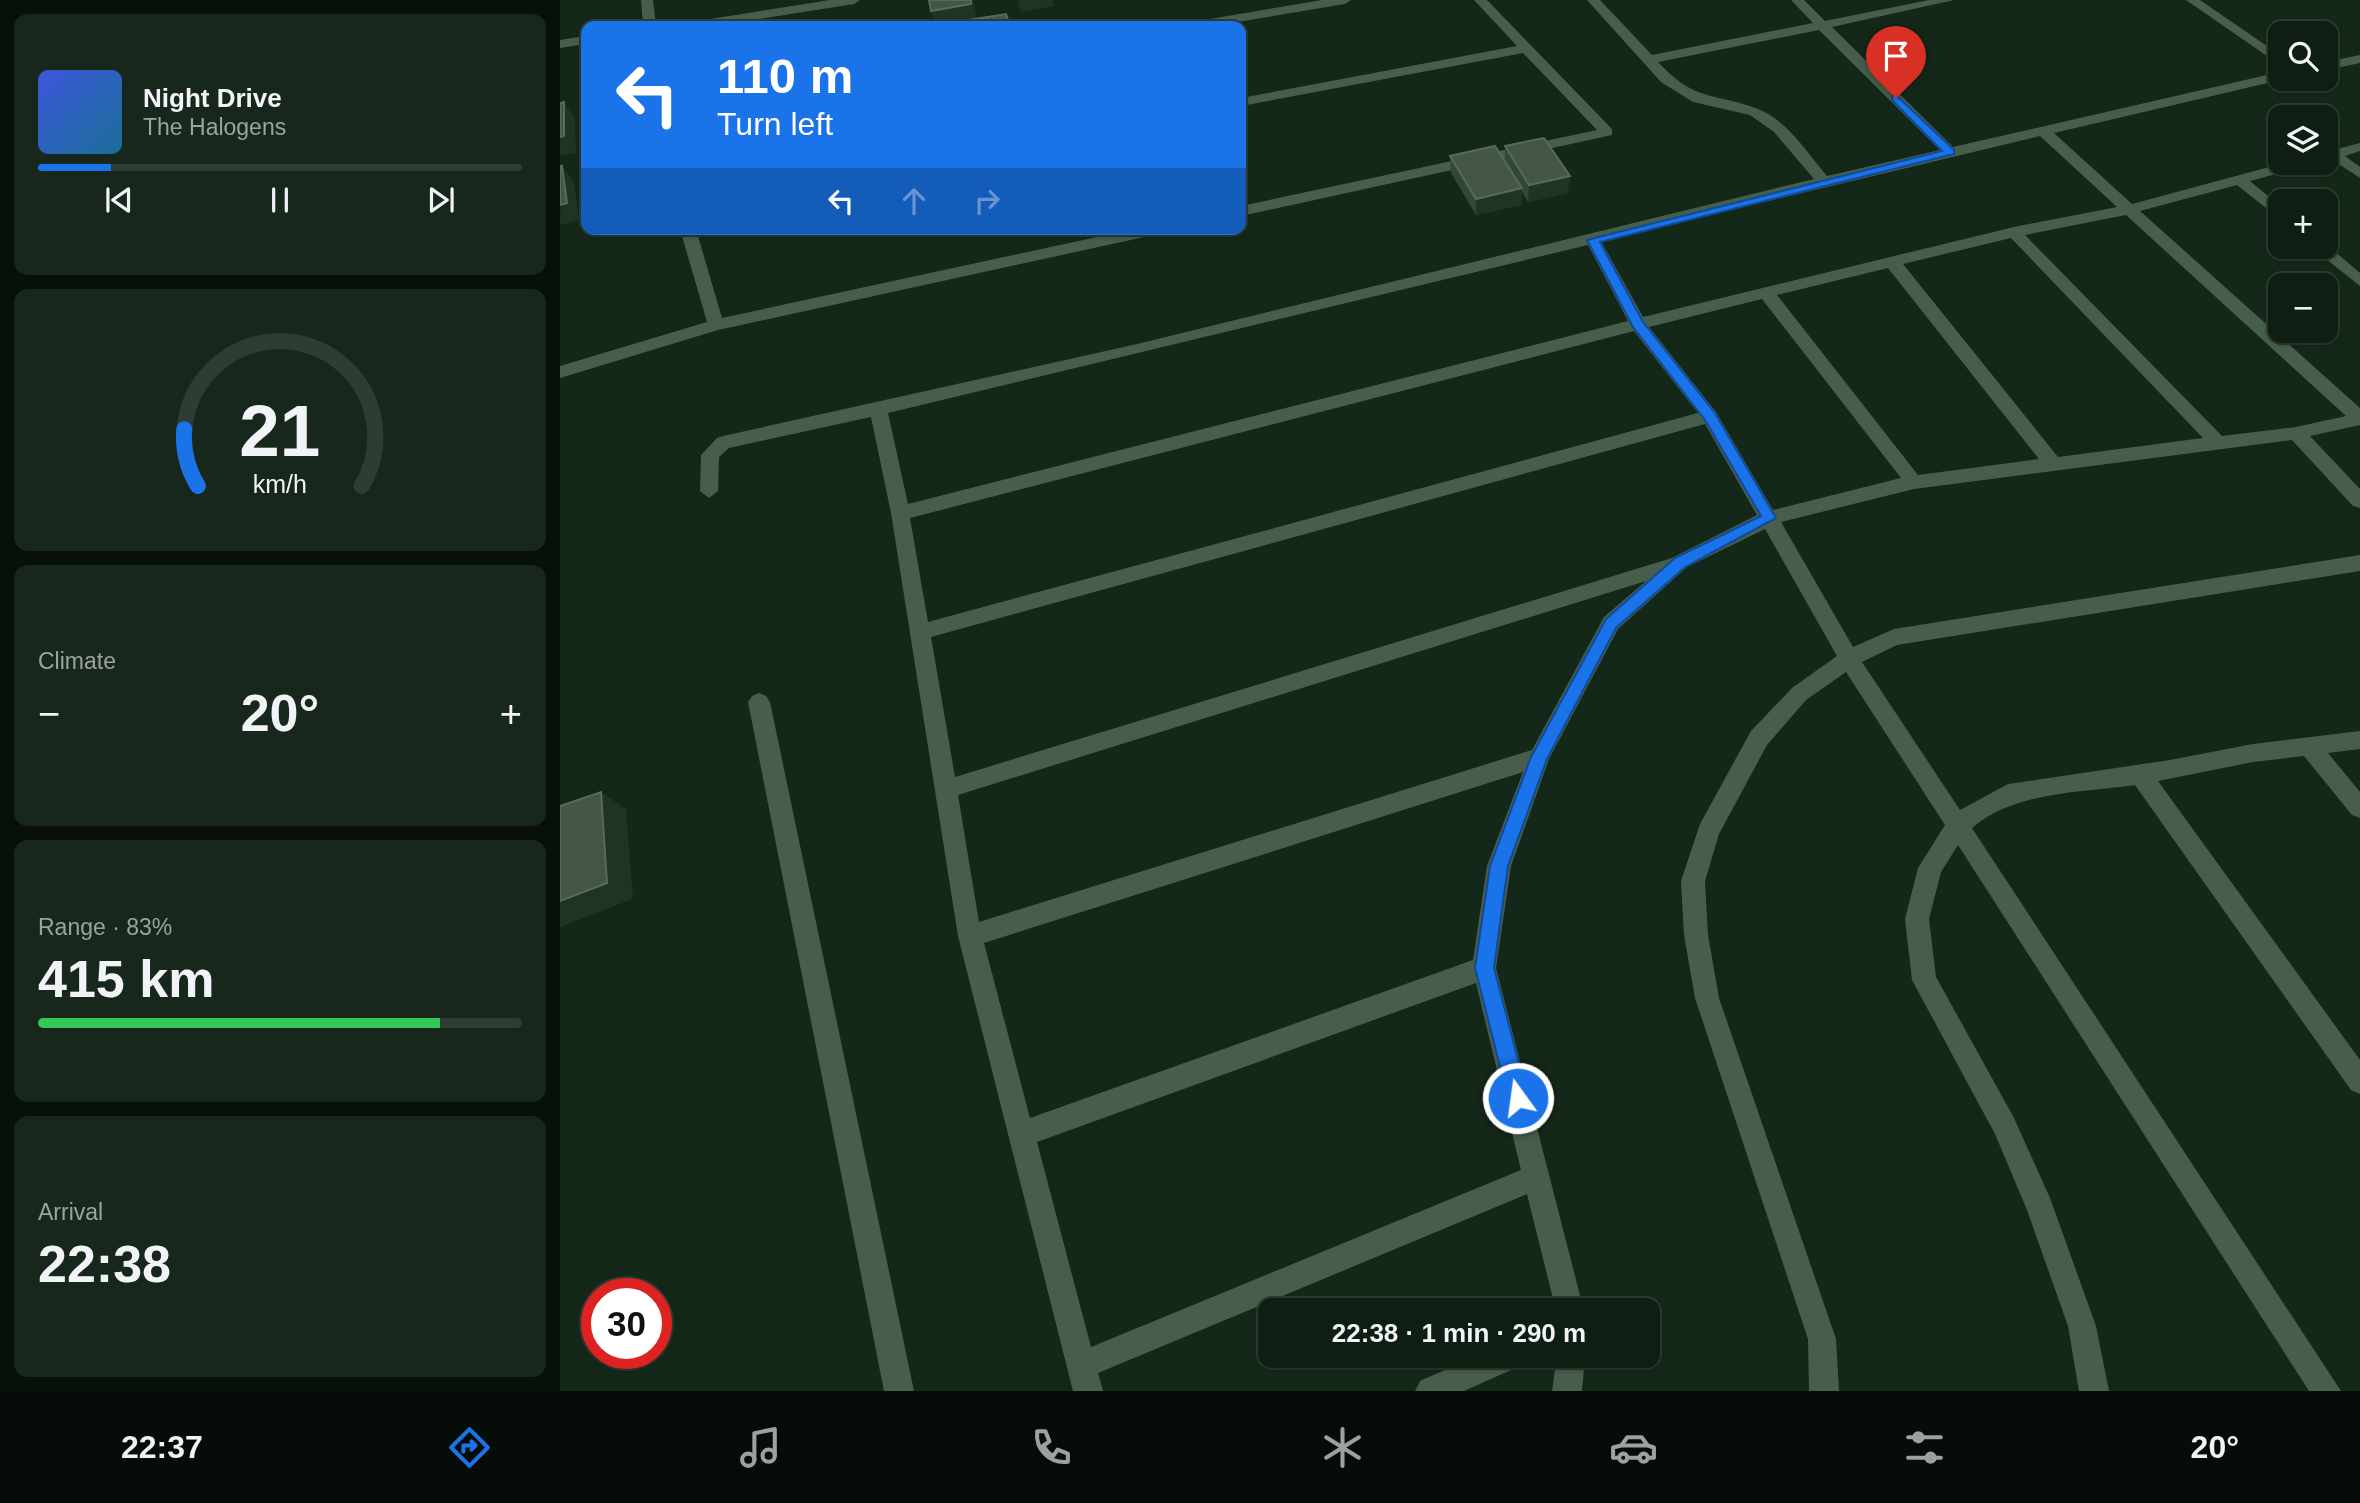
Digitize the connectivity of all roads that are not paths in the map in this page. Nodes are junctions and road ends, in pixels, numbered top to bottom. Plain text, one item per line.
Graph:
1 (647, 0) edge
2 (854, 0) edge
3 (1345, 0) edge
4 (1480, 0) edge
5 (1593, 0) edge
6 (1797, 0) edge
7 (1948, 0) edge
8 (2197, 1) edge
9 (649, 21) edge
10 (722, 21) edge
11 (1221, 21) edge
12 (1823, 26) junction
13 (581, 41) edge
14 (560, 44) edge
15 (1527, 48) junction
16 (2268, 52) edge
17 (2360, 59) edge
18 (1649, 60) junction
19 (2338, 64) edge
20 (2268, 79) edge
21 (1246, 101) edge
22 (2045, 133) junction
23 (2360, 147) edge
24 (1950, 152) junction
25 (2338, 153) edge
26 (2338, 161) edge
27 (2268, 172) edge
28 (2360, 174) edge
29 (2239, 179) junction
30 (1824, 182) junction
31 (2268, 204) edge
32 (2130, 209) junction
33 (1246, 210) edge
34 (2014, 232) junction
35 (690, 235) edge
36 (1130, 235) edge
37 (1593, 240) junction
38 (2333, 259) edge
39 (1893, 263) junction
40 (2360, 281) edge
41 (1766, 293) junction
42 (1638, 324) junction
43 (716, 325) junction
44 (560, 372) edge
45 (879, 411) junction
46 (1710, 416) junction
47 (2360, 419) edge
48 (2296, 433) junction
49 (2218, 444) junction
50 (2055, 466) junction
51 (1914, 482) junction
52 (709, 491) dead end
53 (2360, 501) edge
54 (900, 513) junction
55 (1769, 518) junction
56 (1680, 562) junction
57 (2360, 563) edge
58 (920, 632) junction
59 (1849, 659) junction
60 (759, 702) dead end
61 (2360, 740) edge
62 (2309, 747) junction
63 (1539, 757) junction
64 (2138, 773) junction
65 (947, 789) junction
66 (2360, 808) edge
67 (1957, 826) junction
68 (970, 936) junction
69 (1485, 968) junction
70 (2360, 1081) edge
71 (1023, 1134) junction
72 (1538, 1176) junction
73 (1567, 1298) edge
74 (1483, 1368) edge
75 (1570, 1368) edge
76 (1084, 1378) edge
77 (899, 1391) edge
78 (1430, 1391) edge
79 (1567, 1391) edge
80 (1824, 1391) edge
81 (2094, 1391) edge
82 (2326, 1391) edge

1 - 9 street
2 - 10 street
3 - 11 street
4 - 15 street
5 - 18 street
6 - 12 street
7 - 12 street
8 - 16 street
12 - 18 street
12 - 24 street
13 - 14 street
15 - 21 street
15 - 33 street
17 - 19 street
18 - 30 street
20 - 22 street
22 - 24 street
22 - 32 street
23 - 25 street
24 - 30 street
26 - 28 street
27 - 29 street
29 - 31 street
29 - 32 street
30 - 37 street
32 - 34 street
32 - 47 street
34 - 39 street
34 - 49 street
35 - 43 street
36 - 43 street
37 - 42 street
37 - 45 street
38 - 40 street
39 - 41 street
39 - 50 street
41 - 42 street
41 - 51 street
42 - 46 street
42 - 54 street
43 - 44 street
45 - 52 street
45 - 54 street
46 - 55 street
46 - 58 street
47 - 48 street
48 - 49 street
48 - 53 street
49 - 50 street
50 - 51 street
51 - 55 street
54 - 58 street
55 - 56 street
55 - 59 street
56 - 63 street
56 - 65 street
57 - 59 street
58 - 65 street
59 - 67 street
59 - 80 street
60 - 77 street
61 - 62 street
62 - 64 street
62 - 66 street
63 - 68 street
63 - 69 street
64 - 67 street
64 - 70 street
65 - 68 street
67 - 81 street
67 - 82 street
68 - 71 street
69 - 71 street
69 - 72 street
71 - 76 street
72 - 73 street
72 - 76 street
74 - 78 street
75 - 79 street

